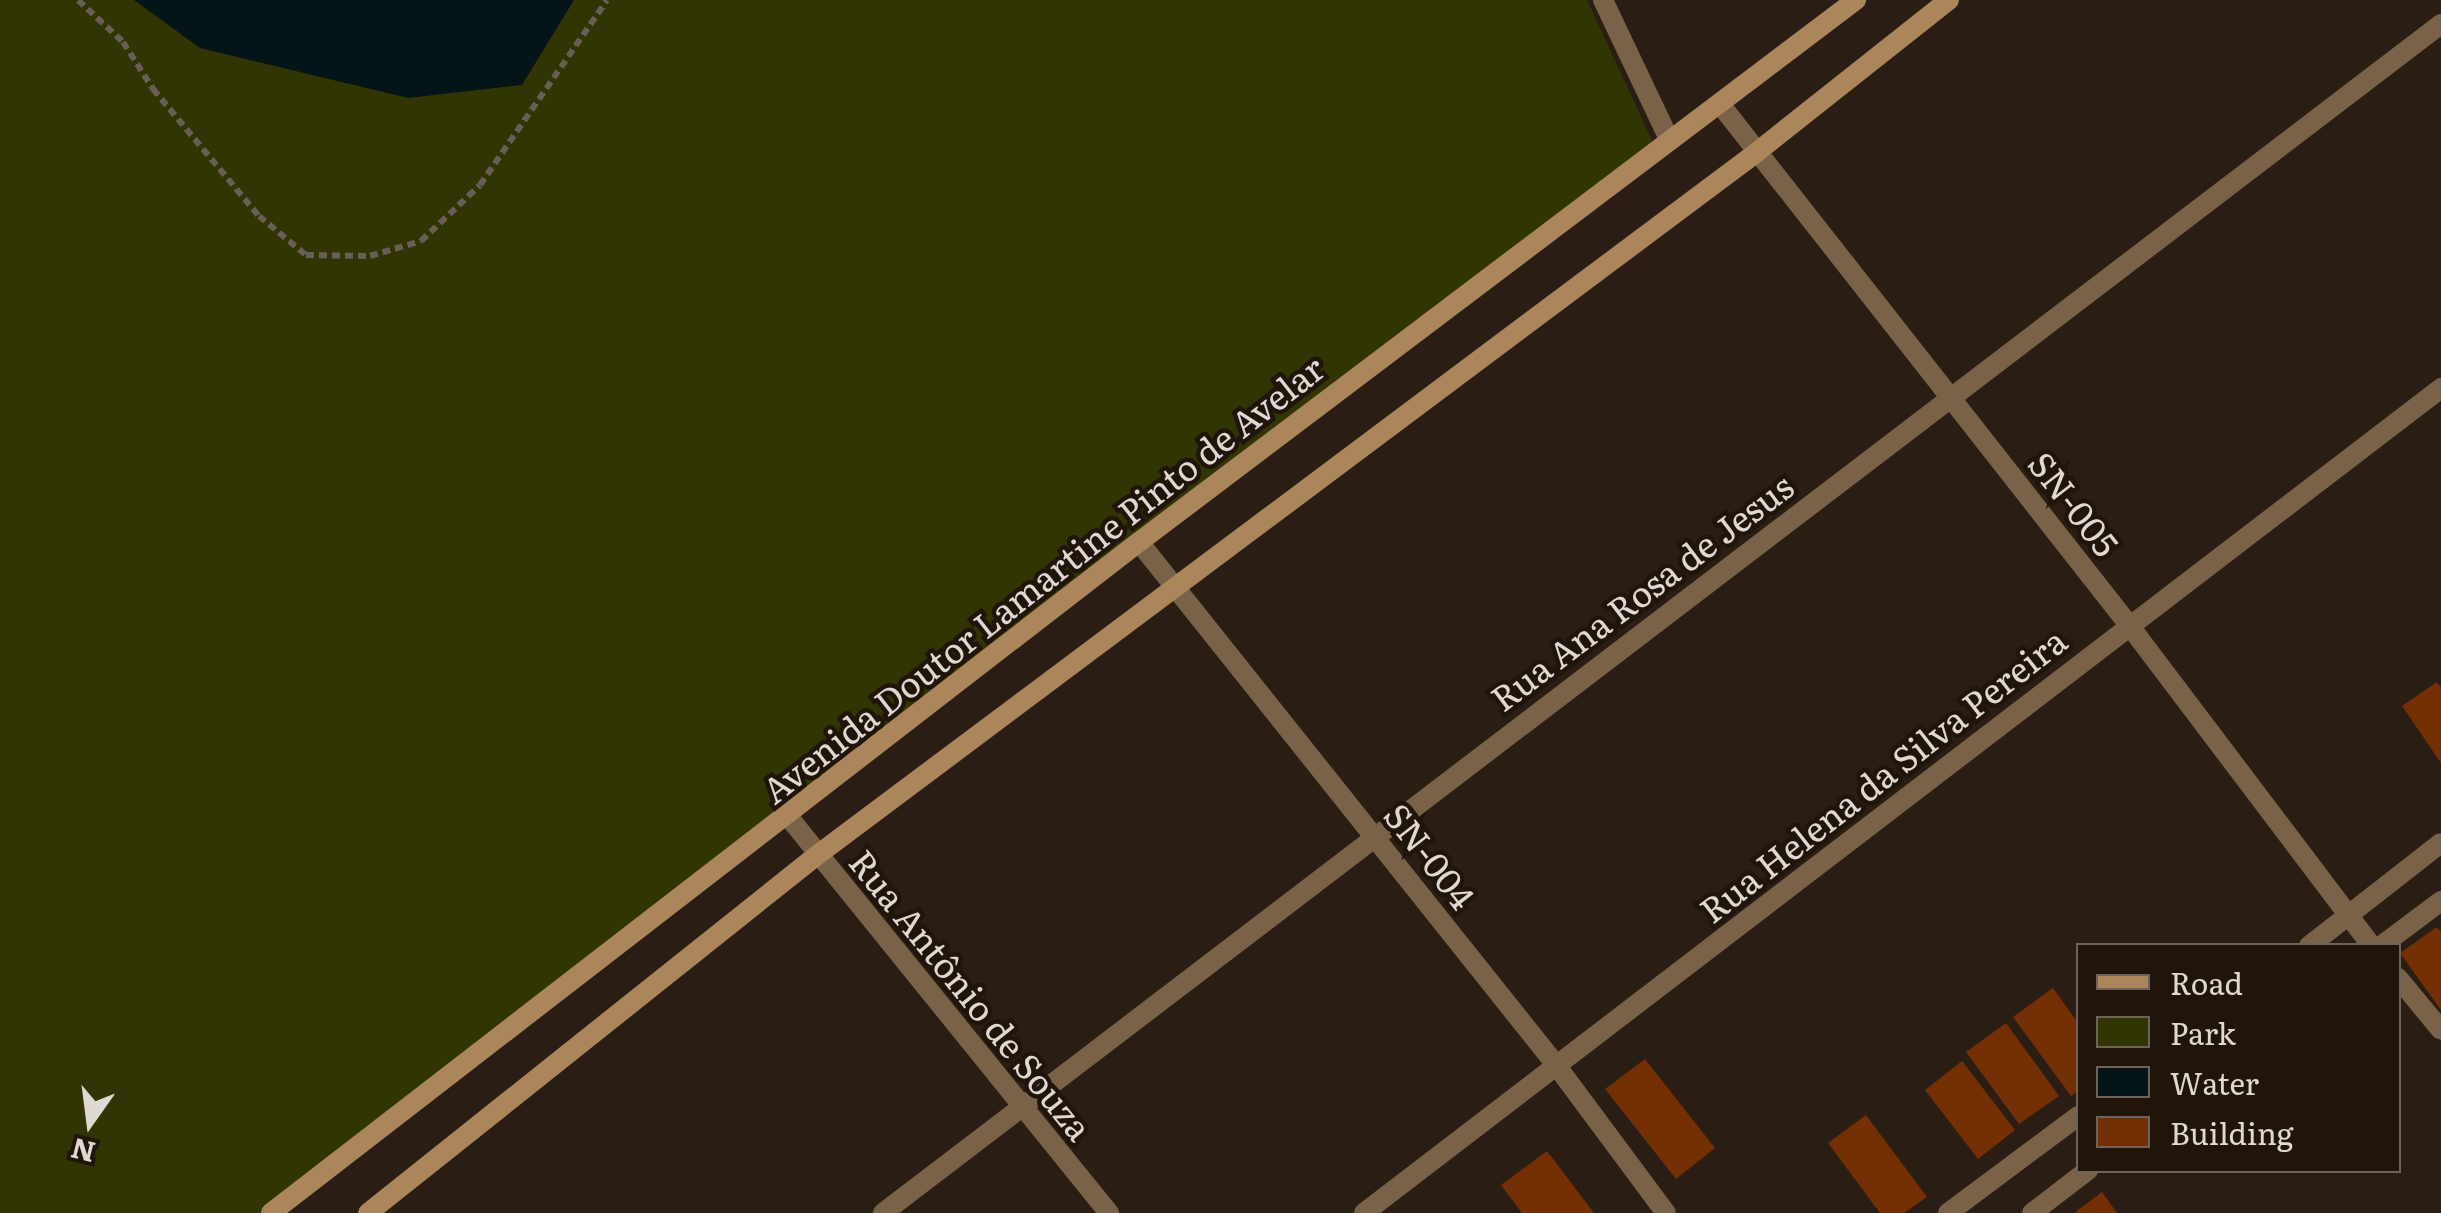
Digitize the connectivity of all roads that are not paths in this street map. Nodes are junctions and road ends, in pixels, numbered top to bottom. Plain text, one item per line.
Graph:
1 (1603, 0) edge
2 (1856, 0) edge
3 (1949, 0) edge
4 (2441, 24) edge
5 (1720, 104) junction
6 (1669, 139) junction
7 (1757, 152) junction
8 (2441, 388) edge
9 (1950, 397) junction
10 (1138, 542) junction
11 (1173, 587) junction
12 (2129, 625) junction
13 (787, 816) junction
14 (1374, 835) junction
15 (2441, 842) edge
16 (816, 856) junction
17 (2441, 901) edge
18 (2351, 914) junction
19 (2313, 943) edge
20 (2370, 943) edge
21 (2385, 943) edge
22 (2401, 982) edge
23 (2441, 1030) edge
24 (1556, 1066) junction
25 (1025, 1108) junction
26 (2076, 1117) edge
27 (2084, 1173) edge
28 (271, 1213) edge
29 (368, 1213) edge
30 (883, 1213) edge
31 (1109, 1213) edge
32 (1364, 1213) edge
33 (1666, 1213) edge
34 (1948, 1213) edge
35 (2032, 1213) edge

1 - 6 street
2 - 5 main road, Avenida Doutor Lamartine Pinto de Avelar
3 - 7 main road
4 - 9 street, Rua Ana Rosa de Jesus
5 - 6 main road, Avenida Doutor Lamartine Pinto de Avelar
5 - 7 street, SN-005
6 - 10 main road, Avenida Doutor Lamartine Pinto de Avelar
7 - 9 street, SN-005
7 - 11 main road
8 - 12 street, Rua Helena da Silva Pereira
9 - 12 street, SN-005
9 - 14 street, Rua Ana Rosa de Jesus
10 - 11 street, SN-004
10 - 13 main road, Avenida Doutor Lamartine Pinto de Avelar
11 - 14 street, SN-004
11 - 16 main road
12 - 18 street, SN-005
12 - 24 street, Rua Helena da Silva Pereira
13 - 16 street, Rua Antônio de Souza
13 - 28 main road, Avenida Doutor Lamartine Pinto de Avelar
14 - 24 street, SN-004
14 - 25 street, Rua Ana Rosa de Jesus
15 - 18 street
16 - 25 street, Rua Antônio de Souza
16 - 29 main road
17 - 21 street
18 - 19 street
18 - 20 street, SN-005
22 - 23 street
24 - 32 street, Rua Helena da Silva Pereira
24 - 33 street, SN-004
25 - 30 street, Rua Ana Rosa de Jesus
25 - 31 street, Rua Antônio de Souza
26 - 34 street
27 - 35 street

